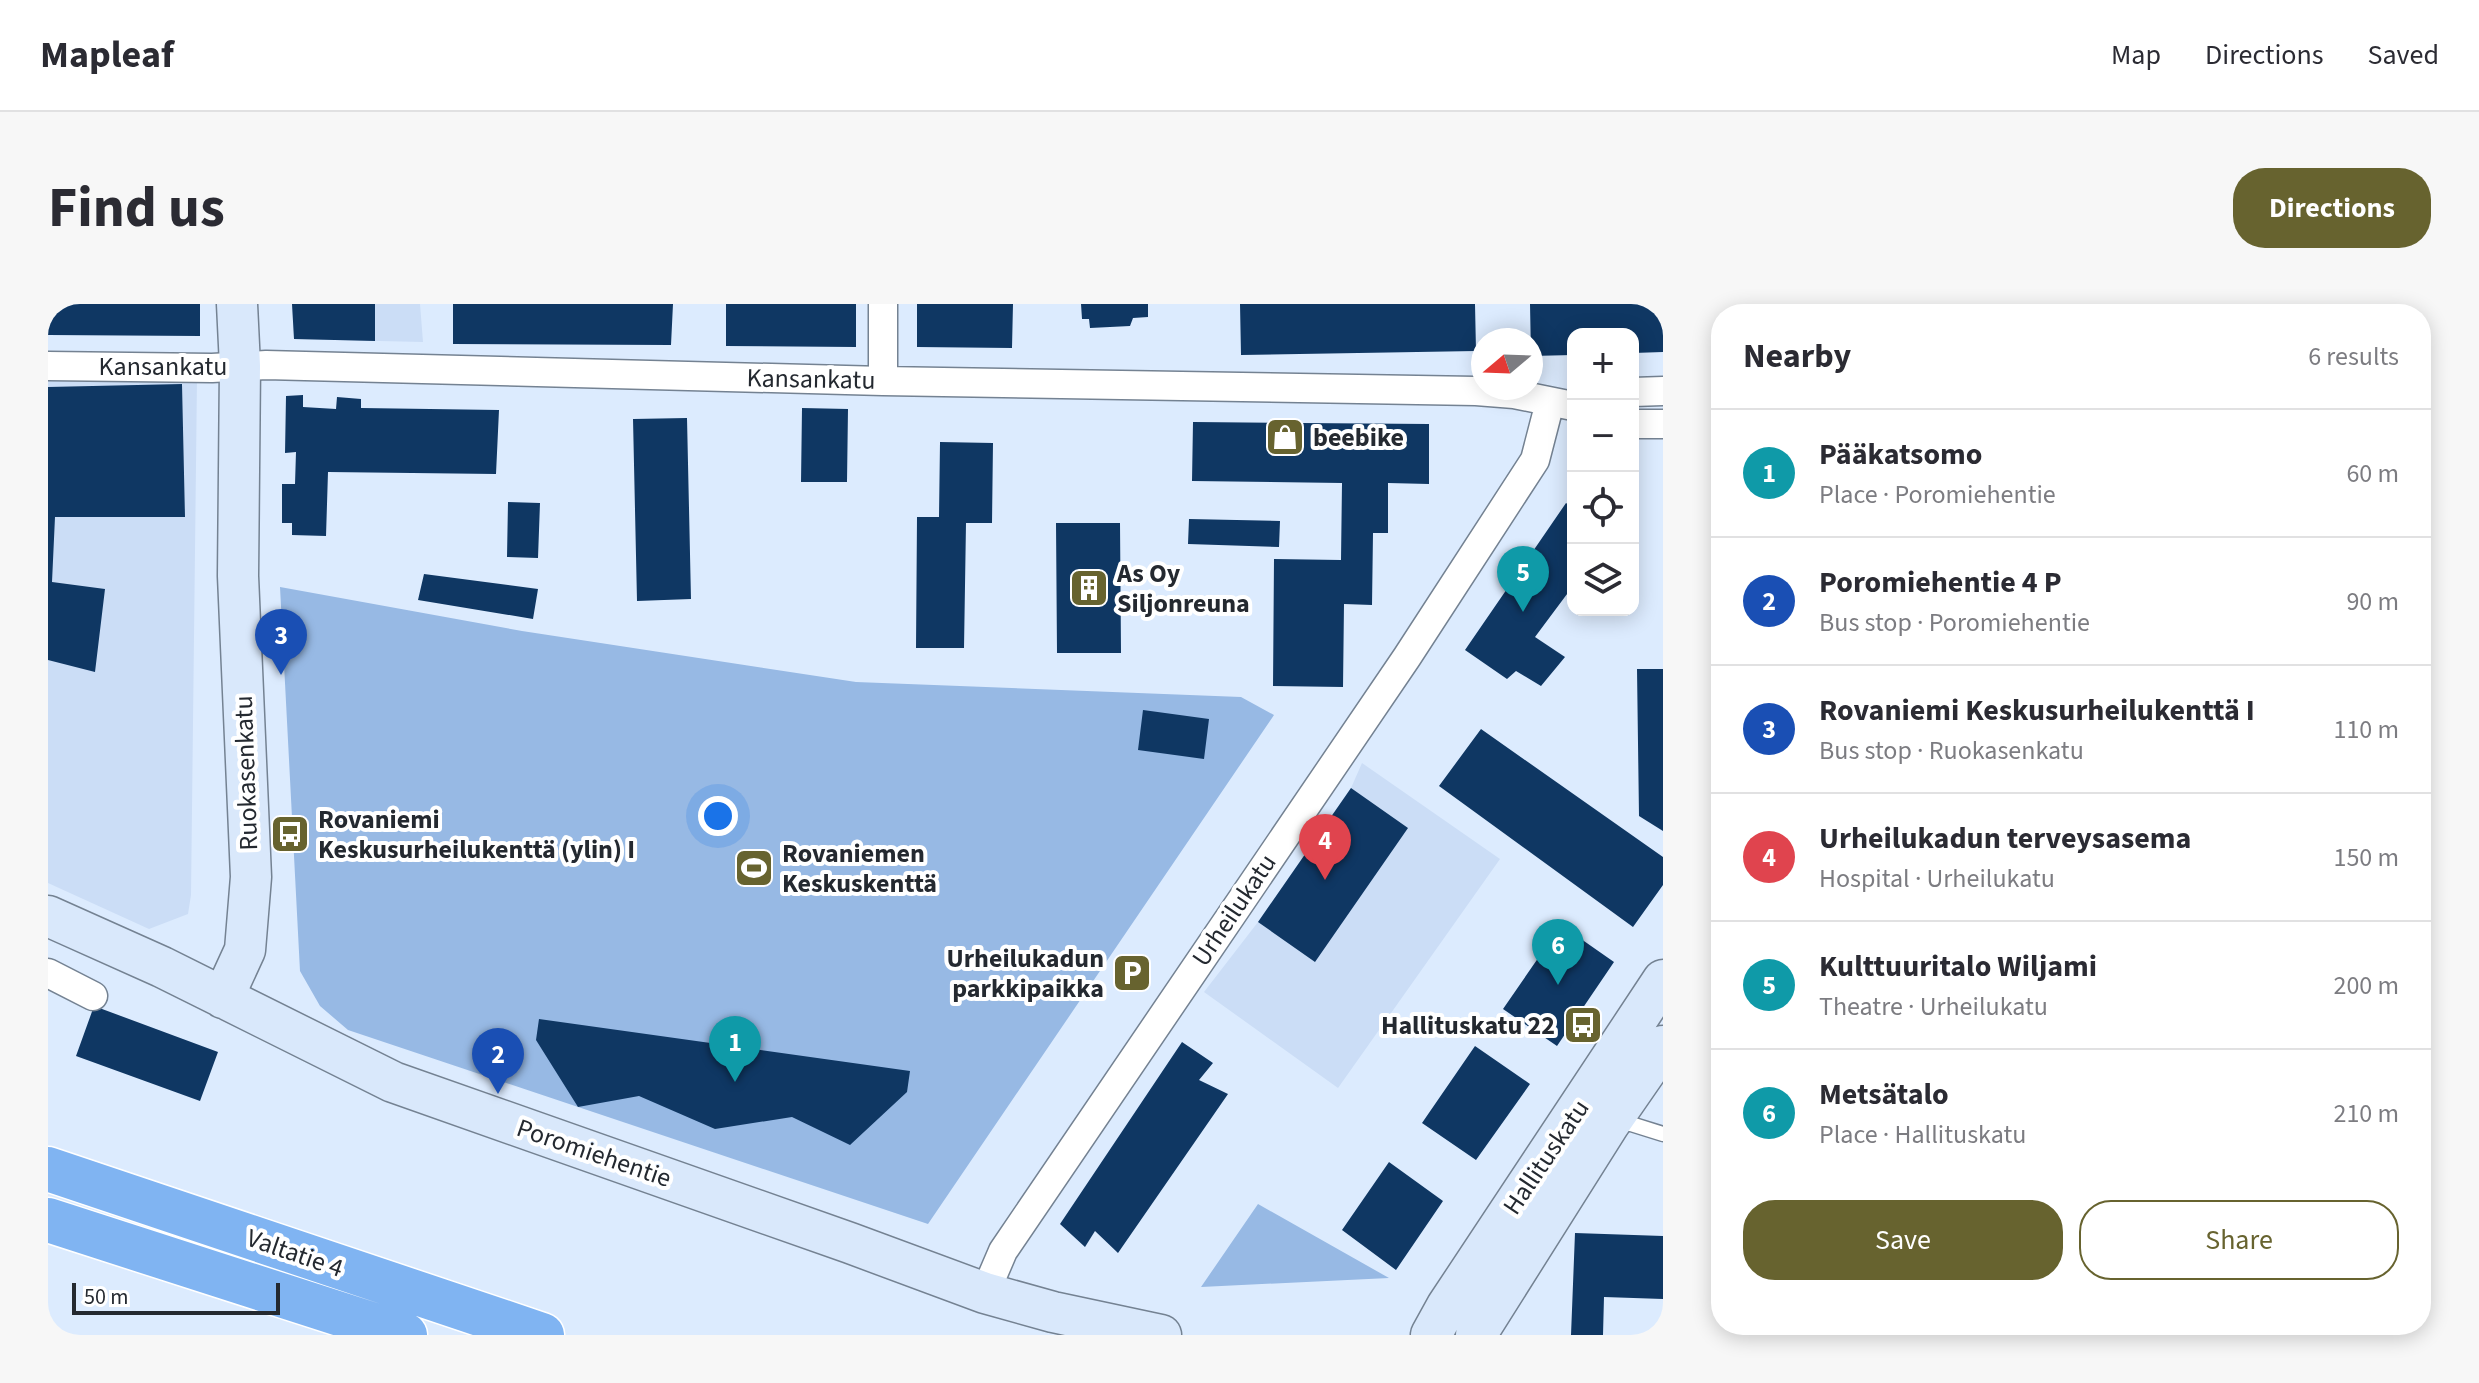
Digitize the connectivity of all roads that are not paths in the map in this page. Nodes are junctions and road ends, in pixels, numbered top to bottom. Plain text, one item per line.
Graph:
1 (237, 304) edge
2 (883, 304) edge
3 (48, 366) edge
4 (240, 366) junction
5 (883, 381) junction
6 (1663, 391) edge
7 (1639, 392) edge
8 (1561, 404) edge
9 (1639, 424) edge
10 (1663, 424) edge
11 (48, 916) edge
12 (48, 973) edge
13 (1663, 980) edge
14 (93, 996) dead end
15 (223, 998) junction
16 (1663, 1046) edge
17 (1609, 1124) junction
18 (1663, 1134) edge
19 (48, 1169) edge
20 (48, 1220) edge
21 (985, 1293) junction
22 (405, 1335) edge
23 (542, 1335) edge
24 (1161, 1335) edge
25 (1431, 1335) edge
26 (1476, 1335) edge

1 - 4 main road, Ruokasenkatu
2 - 5 street
3 - 4 street, Kansankatu
4 - 5 street, Kansankatu
4 - 15 main road, Ruokasenkatu
5 - 8 street, Kansankatu
6 - 7 street
8 - 21 street, Urheilukatu
9 - 10 street
11 - 15 main road, Poromiehentie
12 - 14 street
13 - 25 main road, Hallituskatu
15 - 21 main road, Poromiehentie
16 - 17 main road, Hallituskatu
17 - 18 lane
17 - 26 main road, Hallituskatu
19 - 23 highway, Valtatie 4
20 - 22 highway, Valtatie 4
21 - 24 main road, Poromiehentie

